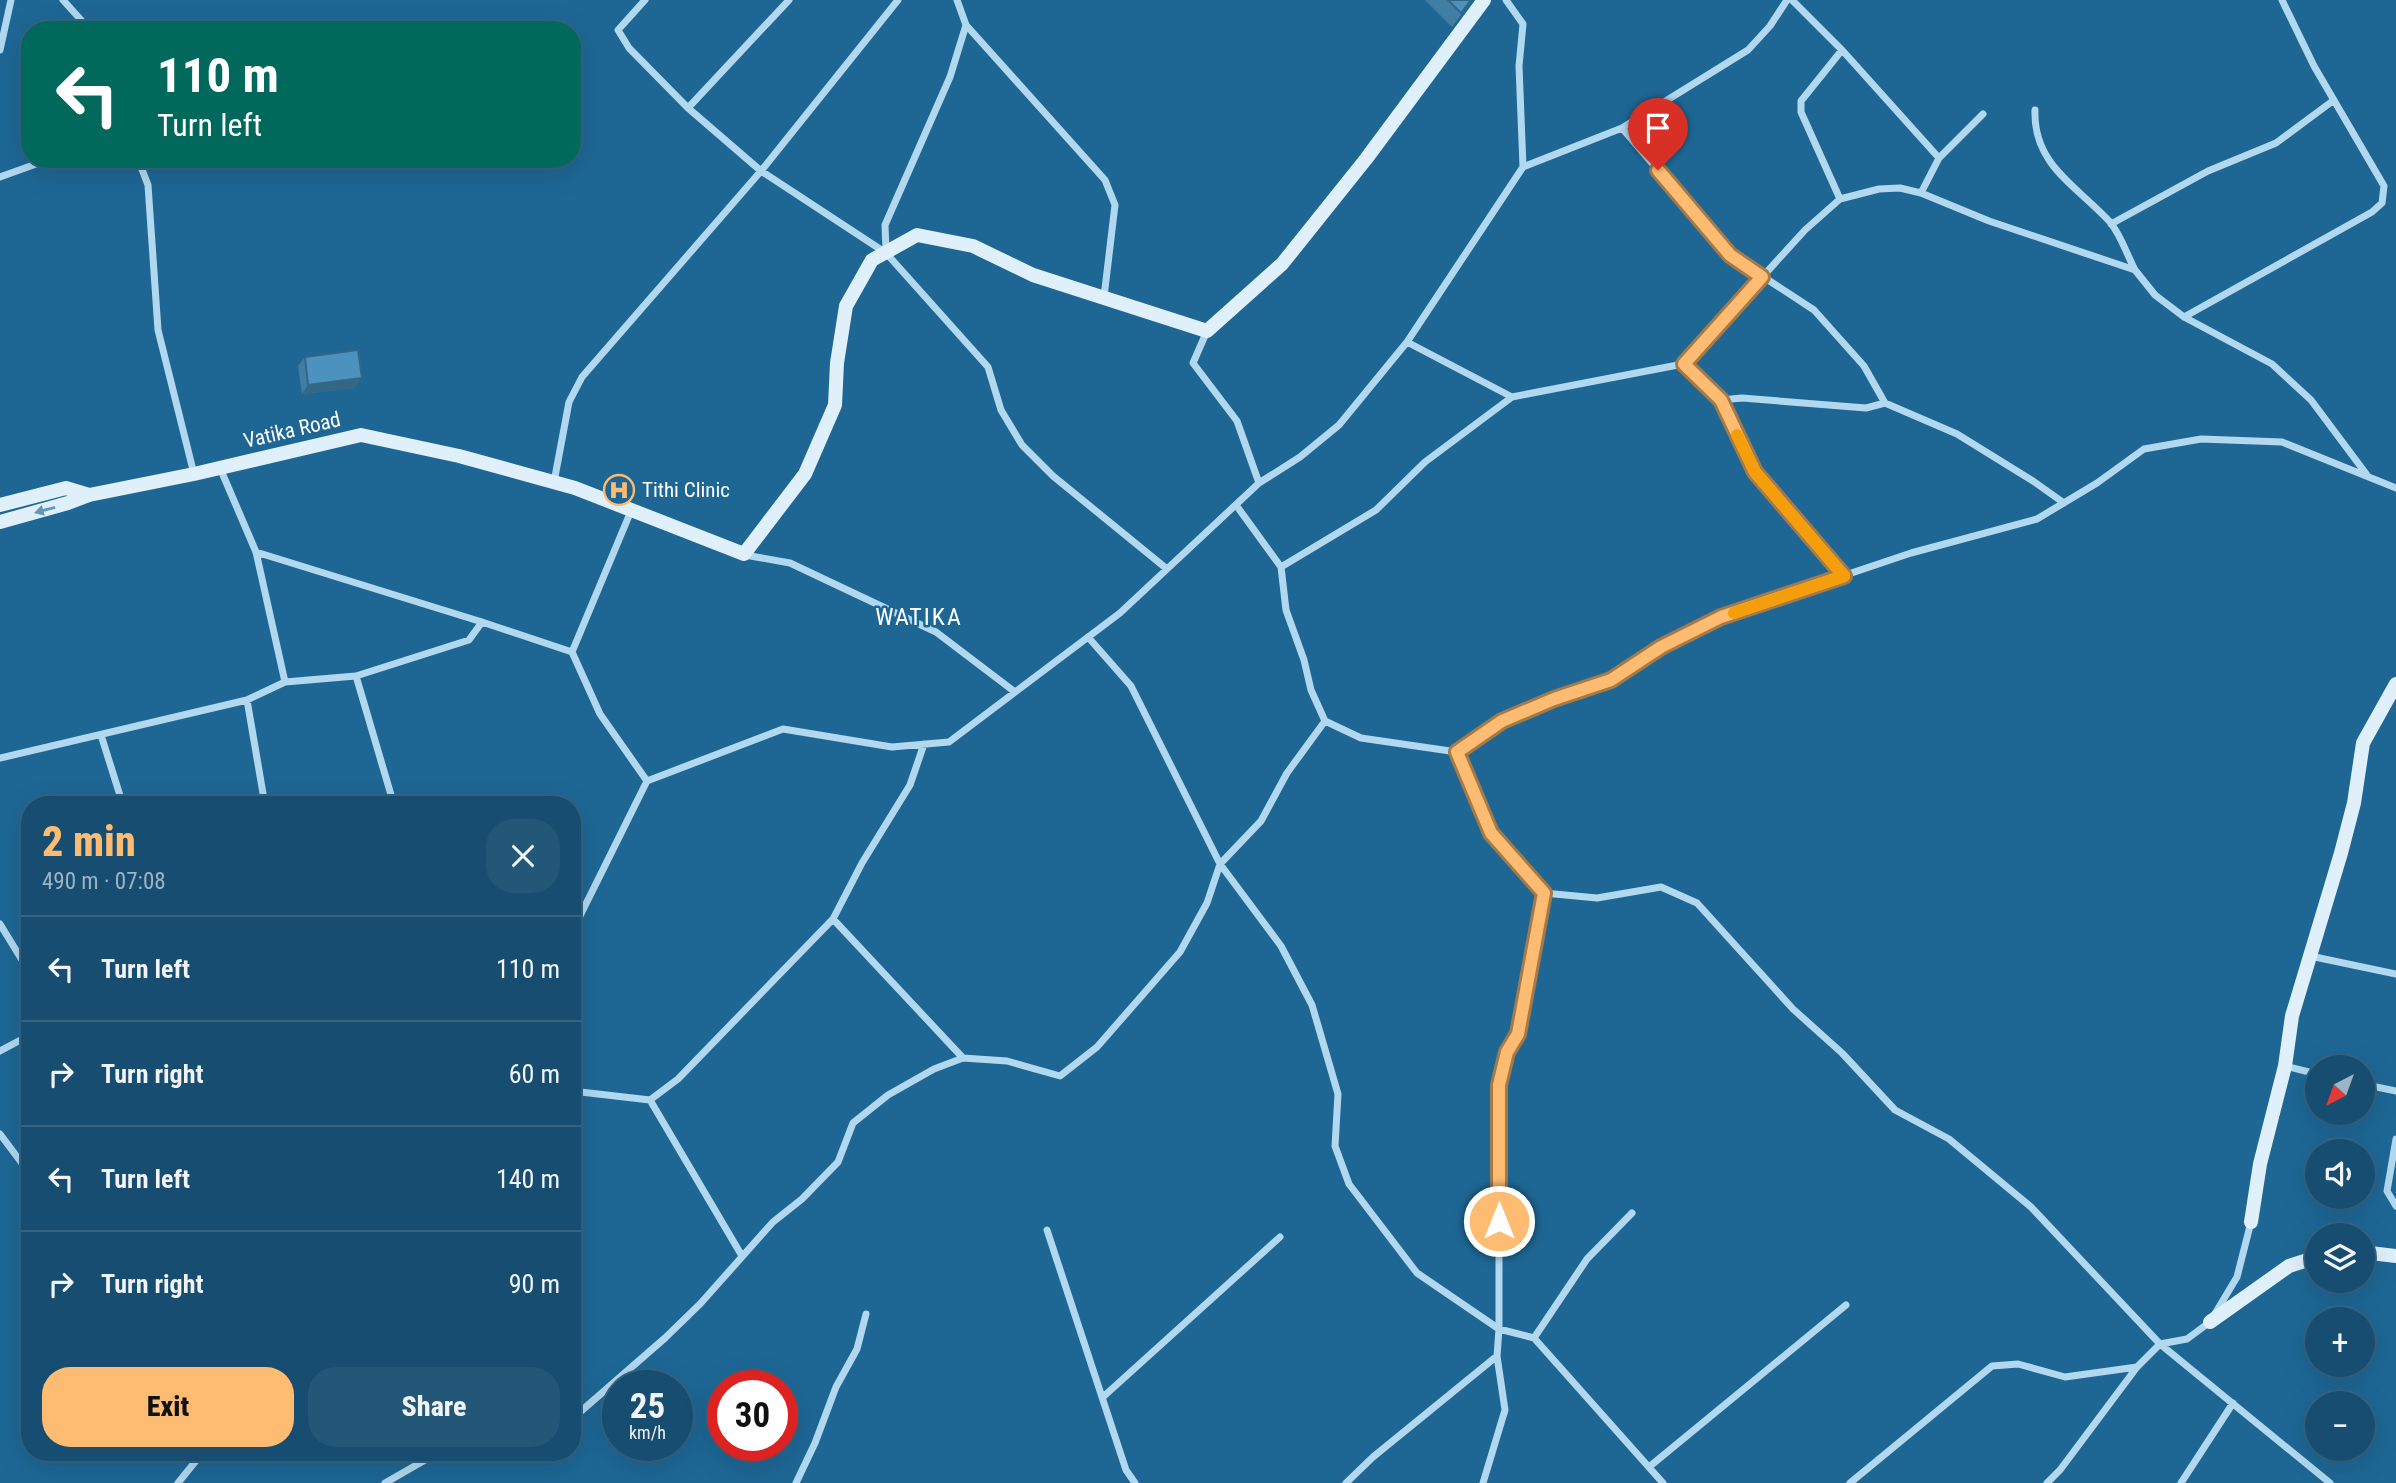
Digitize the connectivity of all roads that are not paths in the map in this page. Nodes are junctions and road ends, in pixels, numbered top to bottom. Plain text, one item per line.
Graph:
1 (11, 0) edge
2 (64, 0) edge
3 (645, 0) edge
4 (789, 0) edge
5 (898, 0) edge
6 (957, 0) edge
7 (1484, 0) edge
8 (1506, 0) edge
9 (1787, 0) edge
10 (1792, 0) edge
11 (2282, 0) edge
12 (82, 21) edge
13 (966, 25) junction
14 (0, 50) edge
15 (1842, 50) junction
16 (2334, 100) junction
17 (688, 108) junction
18 (2035, 110) dead end
19 (1983, 114) dead end
20 (1622, 128) junction
21 (1939, 159) junction
22 (1523, 167) junction
23 (25, 168) edge
24 (141, 168) edge
25 (761, 171) junction
26 (0, 177) edge
27 (1921, 193) junction
28 (1840, 199) junction
29 (2111, 224) junction
30 (886, 253) junction
31 (2135, 270) junction
32 (1762, 277) junction
33 (1104, 298) junction
34 (2184, 317) junction
35 (1207, 331) junction
36 (1406, 342) junction
37 (1684, 364) junction
38 (1512, 397) junction
39 (1721, 400) junction
40 (1885, 403) junction
41 (220, 468) junction
42 (194, 474) junction
43 (2368, 477) junction
44 (554, 482) junction
45 (1259, 483) junction
46 (2396, 488) edge
47 (89, 495) junction
48 (2064, 503) junction
49 (0, 505) edge
50 (1236, 505) junction
51 (632, 510) junction
52 (0, 522) edge
53 (256, 552) junction
54 (744, 555) junction
55 (1280, 566) junction
56 (1167, 569) junction
57 (1844, 576) junction
58 (482, 622) junction
59 (1088, 637) junction
60 (572, 652) junction
61 (356, 676) junction
62 (285, 681) junction
63 (2396, 684) edge
64 (1015, 692) junction
65 (247, 700) junction
66 (1325, 720) junction
67 (101, 735) junction
68 (924, 744) junction
69 (1457, 752) junction
70 (0, 758) edge
71 (647, 781) junction
72 (120, 796) edge
73 (263, 796) edge
74 (391, 796) edge
75 (1220, 864) junction
76 (1544, 893) junction
77 (581, 914) edge
78 (833, 919) junction
79 (0, 924) edge
80 (2310, 956) junction
81 (21, 958) edge
82 (2396, 974) edge
83 (21, 1040) edge
84 (0, 1052) edge
85 (963, 1059) junction
86 (2285, 1066) junction
87 (2305, 1071) edge
88 (2375, 1087) edge
89 (2396, 1091) edge
90 (581, 1092) edge
91 (650, 1100) junction
92 (0, 1134) edge
93 (2396, 1139) edge
94 (21, 1162) edge
95 (2396, 1206) edge
96 (1632, 1213) dead end
97 (2251, 1222) joint
98 (1047, 1230) dead end
99 (1279, 1237) dead end
100 (2375, 1254) edge
101 (742, 1255) junction
102 (2396, 1256) edge
103 (2305, 1261) edge
104 (1846, 1304) dead end
105 (866, 1314) dead end
106 (2210, 1322) junction
107 (1499, 1329) junction
108 (1534, 1338) junction
109 (2160, 1343) junction
110 (1497, 1356) junction
111 (2137, 1367) junction
112 (1102, 1397) junction
113 (2233, 1403) junction
114 (581, 1411) edge
115 (196, 1461) edge
116 (423, 1461) edge
117 (1649, 1467) junction
118 (178, 1483) edge
119 (385, 1483) edge
120 (796, 1483) edge
121 (1135, 1483) edge
122 (1346, 1483) edge
123 (1483, 1483) edge
124 (1663, 1483) edge
125 (1850, 1483) edge
126 (2047, 1483) edge
127 (2181, 1483) edge
128 (2330, 1483) edge

1 - 14 street
2 - 12 street
3 - 17 street
4 - 17 street
5 - 25 street
6 - 13 street
7 - 35 street
8 - 22 street
9 - 20 street
10 - 15 street
11 - 16 street
13 - 30 street
13 - 33 street
15 - 21 street
15 - 28 street
16 - 29 street
16 - 34 street
17 - 25 street
18 - 29 street
19 - 21 street
20 - 22 street
20 - 32 street
21 - 27 street
22 - 36 street
23 - 26 street
24 - 42 street
25 - 30 street
25 - 44 street
27 - 28 street
27 - 31 street
28 - 32 street
29 - 31 street
30 - 33 street
30 - 54 street
30 - 56 street
31 - 34 street
32 - 37 street
32 - 40 street
33 - 35 street
34 - 43 street
35 - 45 street
36 - 38 street
36 - 45 street
37 - 38 street
37 - 39 street
38 - 55 street
39 - 40 street
39 - 57 street
40 - 48 street
41 - 42 street, Vatika Road
41 - 44 street, Vatika Road
41 - 53 street
42 - 47 street, Vatika Road
43 - 46 street
43 - 48 street
44 - 51 street, Vatika Road
45 - 50 street
47 - 49 street
47 -> 52 street, Vatika Road
48 - 57 street
50 - 55 street
50 - 56 street
51 - 54 street, Vatika Road
51 - 60 street
53 - 58 street
53 - 62 street
54 - 64 street
55 - 66 street
56 - 59 street
57 - 69 street
58 - 60 street
58 - 61 street
59 - 64 street
59 - 75 street
60 - 71 street
61 - 62 street
61 - 74 street
62 - 65 street
63 - 80 street
64 - 68 street
65 - 67 street
65 - 73 street
66 - 69 street
66 - 75 street
67 - 70 street
67 - 72 street
68 - 71 street
68 - 78 street
69 - 76 street
71 - 77 street
75 - 85 street
75 - 107 street
76 - 107 street
76 - 109 street
78 - 85 street
78 - 91 street
79 - 81 street
80 - 82 street
80 - 86 street
83 - 84 street
85 - 101 street
86 - 87 street
86 - 97 street
88 - 89 street
90 - 91 street
91 - 101 street
92 - 94 street
93 - 95 street
96 - 108 street
97 - 106 street
98 - 112 street
99 - 112 street
100 - 102 street
101 - 114 street
103 - 106 street
104 - 117 street
105 - 120 street
106 - 109 street
107 - 108 street
107 - 110 street
108 - 117 street
109 - 111 street
109 - 113 street
110 - 122 street
110 - 123 street
111 - 125 street
111 - 126 street
112 - 121 street
113 - 127 street
113 - 128 street
115 - 118 street
116 - 119 street
117 - 124 street

